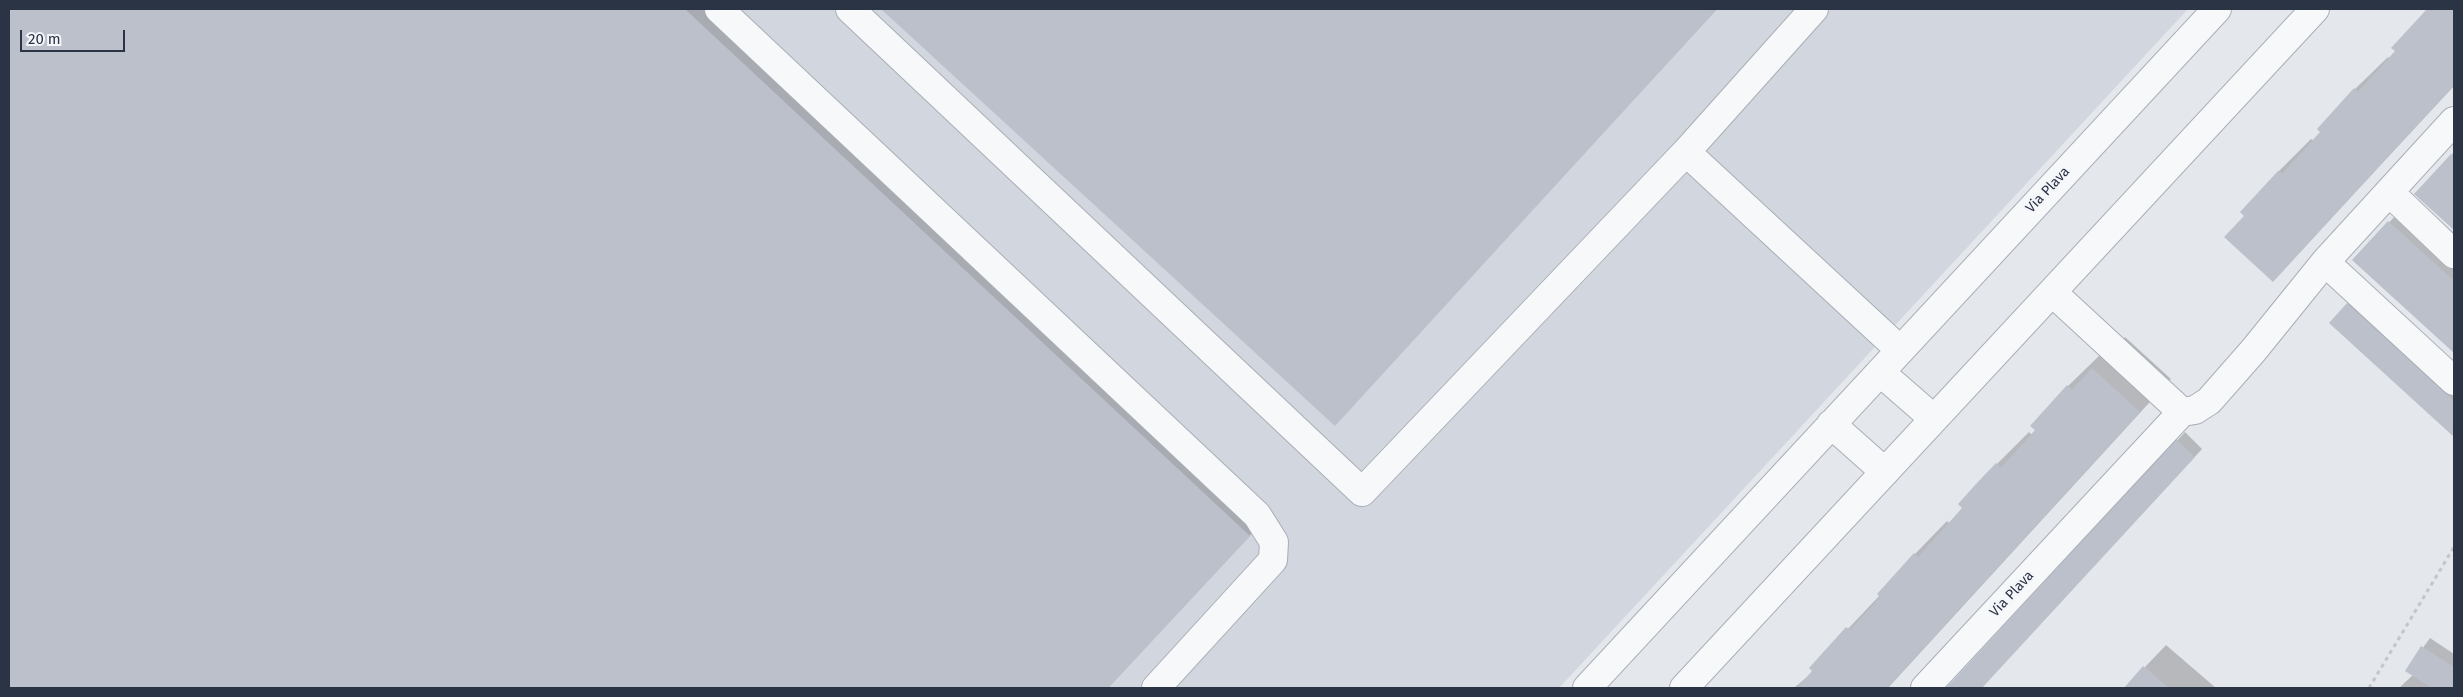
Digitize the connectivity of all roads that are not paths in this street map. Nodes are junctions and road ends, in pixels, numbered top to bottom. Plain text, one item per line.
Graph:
1 (719, 9) edge
2 (850, 9) edge
3 (1814, 9) edge
4 (2217, 9) edge
5 (2315, 9) edge
6 (2451, 130) edge
7 (1686, 152) junction
8 (2389, 192) junction
9 (2454, 254) edge
10 (2326, 262) junction
11 (2052, 292) junction
12 (1900, 350) junction
13 (1880, 372) junction
14 (2454, 381) edge
15 (2182, 412) junction
16 (1934, 419) junction
17 (1831, 424) junction
18 (1885, 472) junction
19 (1156, 688) edge
20 (1587, 688) edge
21 (1684, 688) edge
22 (1925, 688) edge

1 - 19 street
2 - 7 street
3 - 7 street
4 - 12 street, Via Plava
5 - 11 street
6 - 8 street, Via Plava
7 - 12 street
8 - 9 street
8 - 10 street, Via Plava
10 - 14 street
10 - 15 street, Via Plava
11 - 15 street
11 - 16 street
12 - 13 street, Via Plava
13 - 16 street
13 - 17 street, Via Plava
15 - 22 street, Via Plava
16 - 18 street
17 - 18 street
17 - 20 street, Via Plava
18 - 21 street

